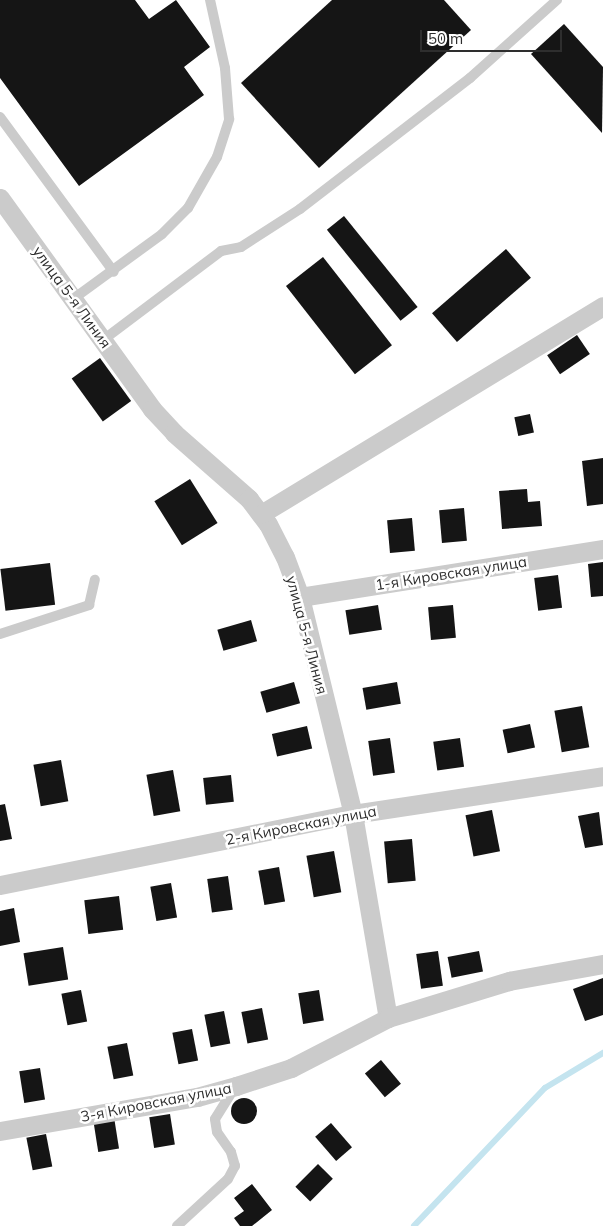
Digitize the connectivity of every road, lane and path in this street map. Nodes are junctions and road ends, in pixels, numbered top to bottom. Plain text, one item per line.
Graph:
1 (210, 0) edge
2 (557, 0) edge
3 (0, 117) edge
4 (0, 198) edge
5 (114, 272) junction
6 (73, 299) junction
7 (603, 306) edge
8 (103, 340) junction
9 (261, 514) junction
10 (603, 549) edge
11 (96, 580) dead end
12 (300, 597) junction
13 (0, 634) edge
14 (603, 776) edge
15 (353, 814) junction
16 (0, 885) edge
17 (603, 964) edge
18 (388, 1018) junction
19 (236, 1086) junction
20 (0, 1131) edge
21 (177, 1226) edge

1 - 5 lane
2 - 8 lane
3 - 5 lane
4 - 6 street, улица 5-я Линия
5 - 6 lane
6 - 8 street, улица 5-я Линия
7 - 9 street
8 - 9 street, улица 5-я Линия
9 - 12 street, улица 5-я Линия
10 - 12 street, 1-я Кировская улица
11 - 13 lane
12 - 15 street, улица 5-я Линия
14 - 15 street, 2-я Кировская улица
15 - 16 street, 2-я Кировская улица
15 - 18 street, улица 5-я Линия
17 - 18 street, 3-я Кировская улица
18 - 19 street, 3-я Кировская улица
19 - 20 street, 3-я Кировская улица
19 - 21 lane

